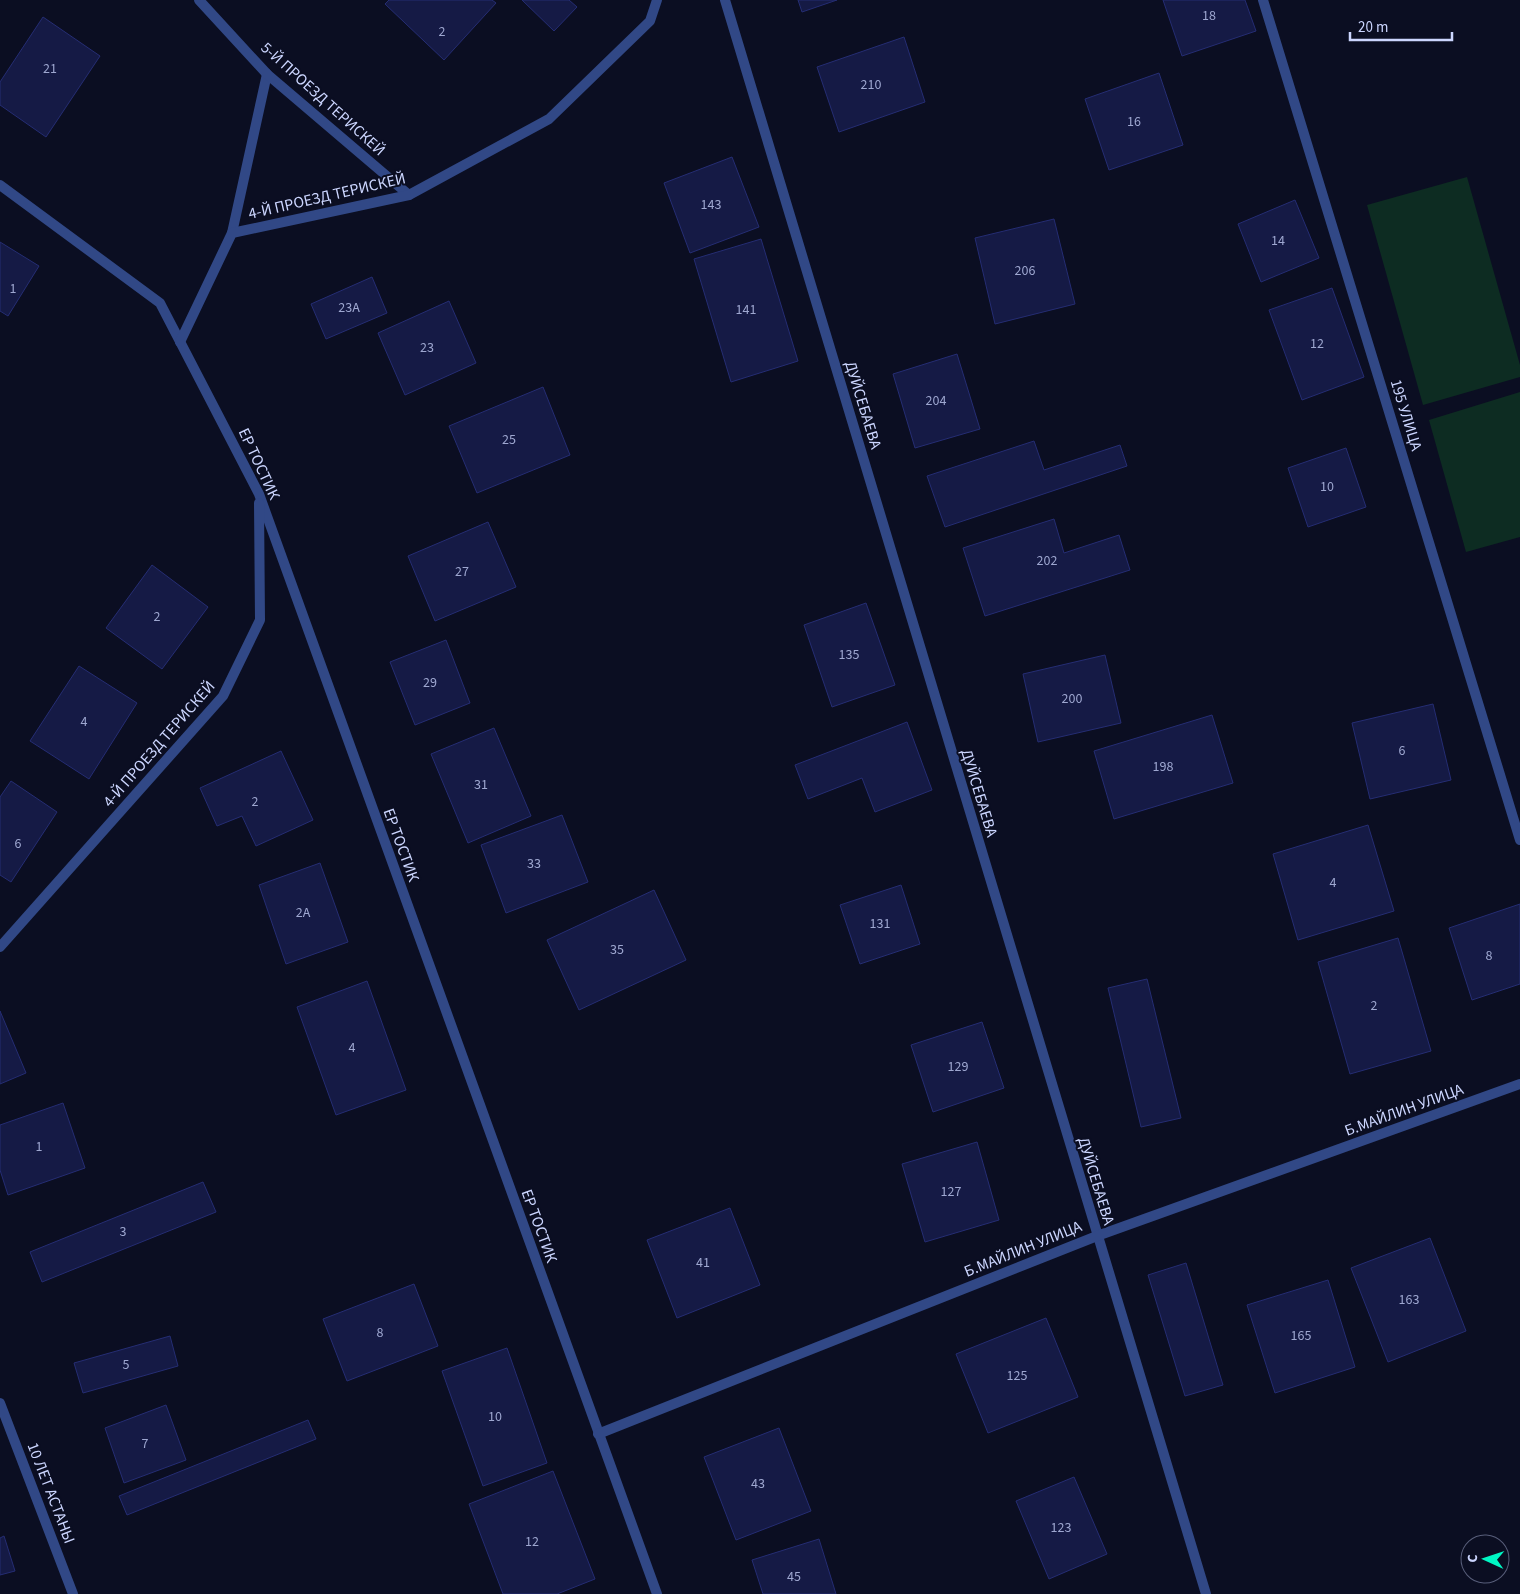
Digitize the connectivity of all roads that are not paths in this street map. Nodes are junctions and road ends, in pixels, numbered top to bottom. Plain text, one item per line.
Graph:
1 (200, 0) edge
2 (657, 0) edge
3 (725, 0) edge
4 (1263, 0) edge
5 (267, 74) junction
6 (0, 185) edge
7 (409, 195) junction
8 (232, 234) junction
9 (180, 342) junction
10 (259, 494) junction
11 (1520, 840) edge
12 (0, 947) edge
13 (1520, 1084) edge
14 (1096, 1236) junction
15 (0, 1403) edge
16 (598, 1434) junction
17 (73, 1594) edge
18 (657, 1594) edge
19 (1206, 1594) edge

1 - 5 street, 5-Й ПРОЕЗД ТЕРИСКЕЙ
2 - 7 street, 4-Й ПРОЕЗД ТЕРИСКЕЙ
3 - 14 street, ДУЙСЕБАЕВА
4 - 11 street, 195 УЛИЦА
5 - 7 street, 5-Й ПРОЕЗД ТЕРИСКЕЙ
5 - 8 street
6 - 9 street, ЕР ТОСТИК
7 - 8 street, 4-Й ПРОЕЗД ТЕРИСКЕЙ
8 - 9 street, 4-Й ПРОЕЗД ТЕРИСКЕЙ
9 - 10 street, ЕР ТОСТИК
10 - 12 street, 4-Й ПРОЕЗД ТЕРИСКЕЙ
10 - 16 street, ЕР ТОСТИК
13 - 14 street, Б.МАЙЛИН УЛИЦА
14 - 16 street, Б.МАЙЛИН УЛИЦА
14 - 19 street, ДУЙСЕБАЕВА
15 - 17 street, 10 ЛЕТ АСТАНЫ
16 - 18 street, ЕР ТОСТИК

